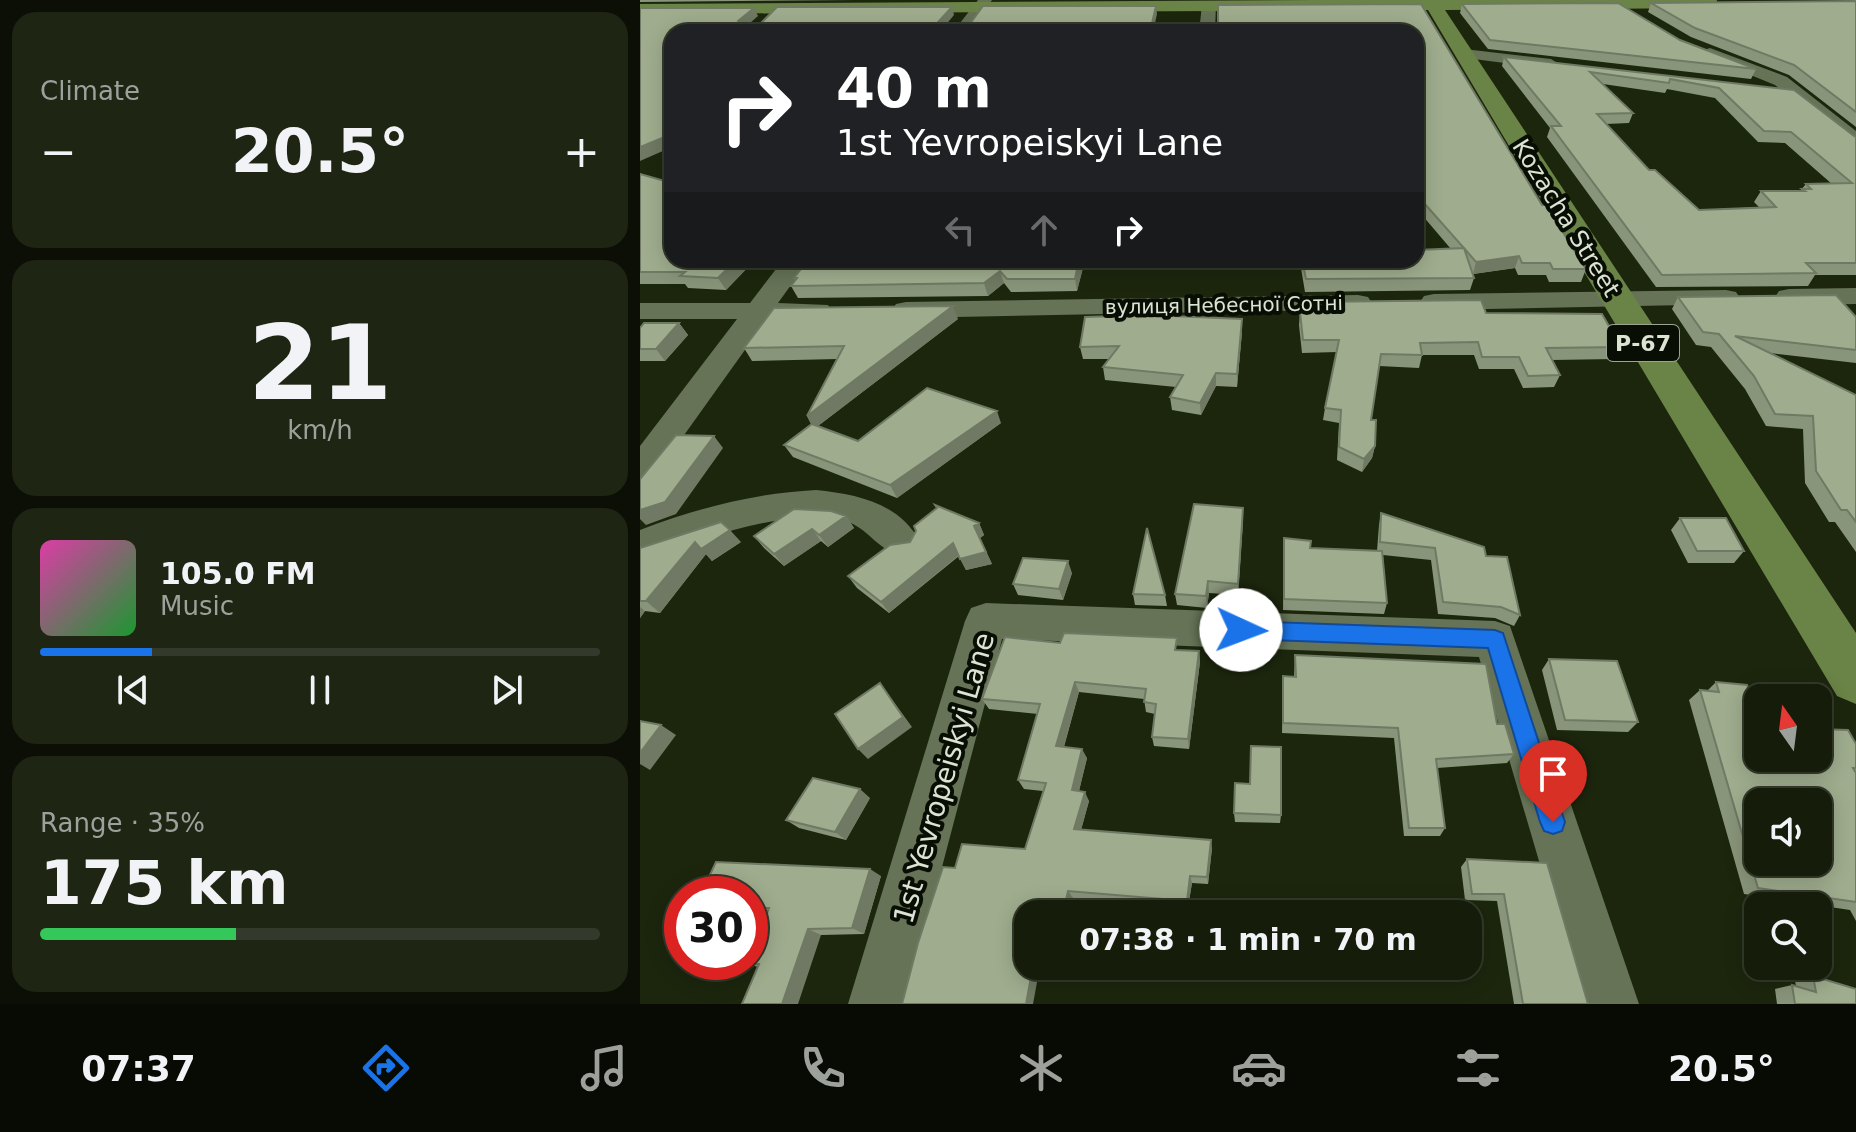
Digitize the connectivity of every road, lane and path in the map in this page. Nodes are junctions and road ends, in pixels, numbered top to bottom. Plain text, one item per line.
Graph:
1 (1432, 2) edge
2 (982, 3) edge
3 (1617, 3) junction
4 (1724, 3) edge
5 (1209, 5) junction
6 (779, 7) junction
7 (640, 9) edge
8 (1645, 21) edge
9 (761, 24) edge
10 (967, 24) edge
11 (1208, 24) edge
12 (1697, 49) edge
13 (1464, 54) junction
14 (1574, 67) edge
15 (1748, 86) edge
16 (1795, 92) junction
17 (1856, 141) edge
18 (790, 268) edge
19 (1856, 296) edge
20 (1616, 299) junction
21 (1409, 302) edge
22 (1377, 303) edge
23 (885, 310) edge
24 (640, 311) edge
25 (837, 311) edge
26 (758, 312) junction
27 (640, 471) edge
28 (901, 542) edge
29 (640, 546) edge
30 (1856, 679) edge
31 (877, 1004) edge
32 (1610, 1004) edge

1 - 3 main road
1 - 5 main road
1 - 13 main road, Kozacha Street / Р-67
2 - 5 main road
2 - 6 main road
2 - 10 street
3 - 4 main road
3 - 8 street
5 - 11 street
6 - 7 main road
6 - 9 street
12 - 16 street
13 - 14 street
13 - 20 main road, Kozacha Street / Р-67
15 - 16 street
16 - 17 street
18 - 26 street
19 - 20 street
20 - 21 street
20 - 30 main road, Kozacha Street / Р-67
22 - 23 street, вулиця Небесної Сотні
24 - 26 street
25 - 26 street
26 - 27 street
28 - 29 street
31 - 32 street, 1st Yevropeiskyi Lane

